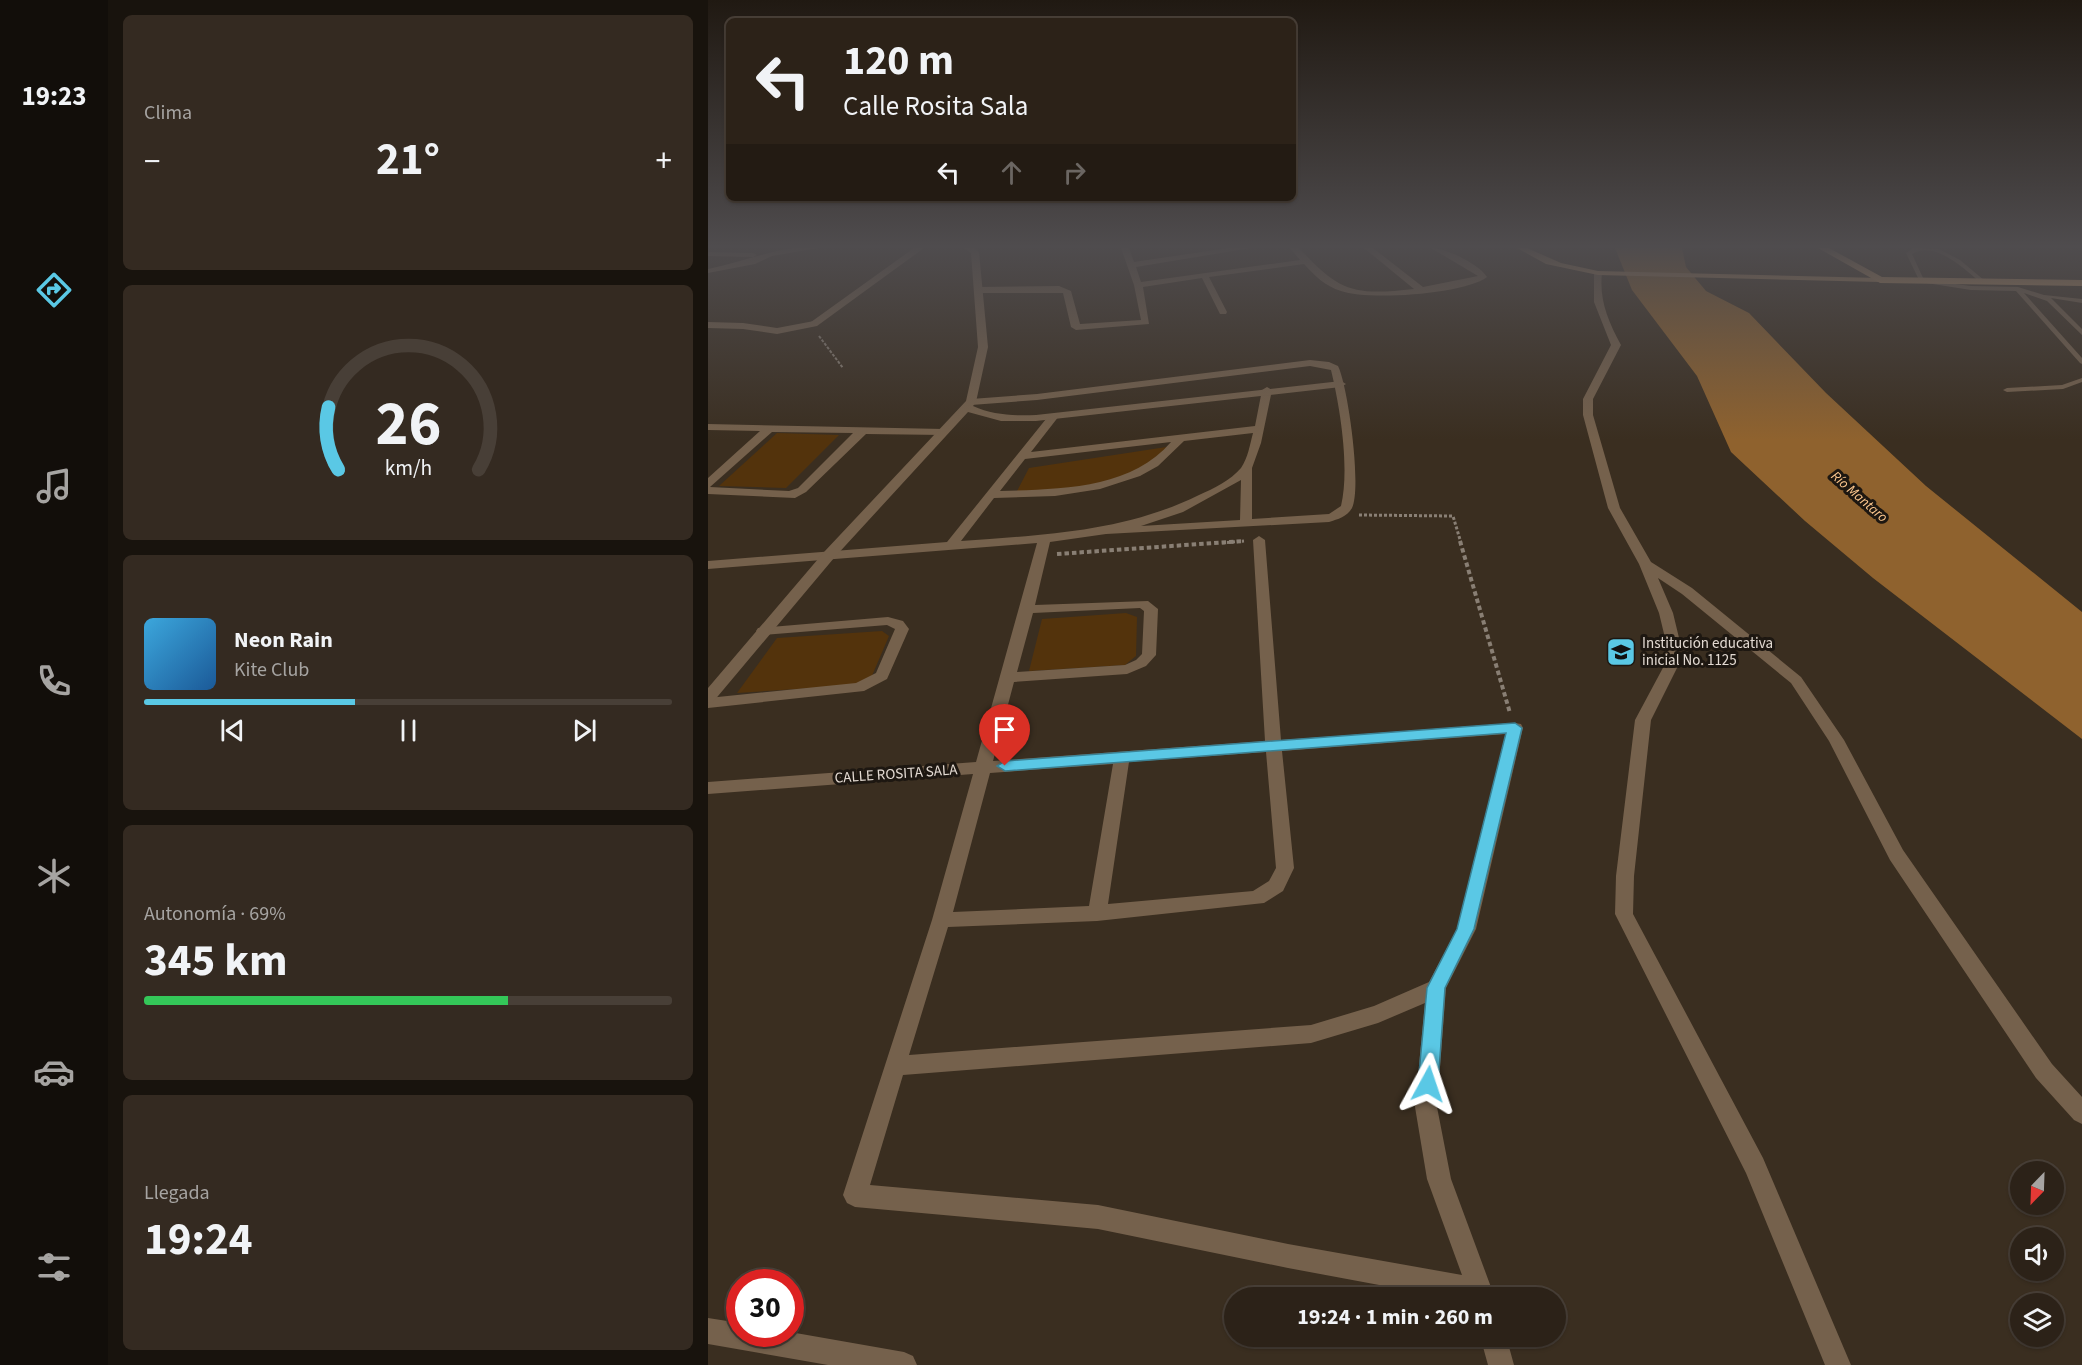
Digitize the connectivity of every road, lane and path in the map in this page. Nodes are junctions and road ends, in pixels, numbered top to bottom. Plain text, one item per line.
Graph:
1 (831, 312) edge
2 (980, 312) edge
3 (1072, 312) edge
4 (1144, 312) edge
5 (1600, 312) edge
6 (2038, 312) edge
7 (2061, 312) edge
8 (814, 324) junction
9 (708, 325) edge
10 (2082, 333) edge
11 (2082, 362) edge
12 (843, 368) dead end
13 (2082, 380) edge
14 (1341, 384) junction
15 (1267, 390) junction
16 (2007, 390) dead end
17 (969, 405) junction
18 (1054, 416) junction
19 (708, 426) edge
20 (771, 427) junction
21 (1259, 429) junction
22 (863, 430) junction
23 (944, 432) junction
24 (1181, 438) junction
25 (1023, 456) junction
26 (1247, 468) junction
27 (708, 484) edge
28 (708, 490) edge
29 (992, 495) junction
30 (1340, 515) junction
31 (1246, 524) junction
32 (1111, 532) junction
33 (1044, 540) junction
34 (1259, 540) dead end
35 (951, 545) junction
36 (829, 555) junction
37 (1646, 564) junction
38 (708, 565) edge
39 (1027, 609) junction
40 (763, 631) junction
41 (1007, 678) junction
42 (708, 698) edge
43 (708, 703) edge
44 (1515, 728) junction
45 (1273, 746) junction
46 (1122, 757) junction
47 (981, 768) junction
48 (708, 788) edge
49 (1097, 912) junction
50 (941, 920) junction
51 (1436, 988) junction
52 (895, 1066) junction
53 (2082, 1113) edge
54 (1447, 1287) edge
55 (1480, 1287) edge
56 (708, 1331) edge
57 (1496, 1347) edge
58 (904, 1365) edge
59 (1501, 1365) edge
60 (1838, 1365) edge

1 - 8 street
2 - 17 street
3 - 4 street
5 - 37 street
6 - 11 lane
7 - 10 lane
8 - 9 street
8 - 12 path
13 - 16 lane
14 - 15 street
14 - 17 street
14 - 30 street
15 - 18 street
15 - 21 street
17 - 18 street
17 - 23 street
18 - 25 street
19 - 20 street
20 - 22 street
20 - 27 street
21 - 24 street
21 - 26 street
22 - 23 street
22 - 28 street
23 - 36 street
24 - 25 street
24 - 29 street
25 - 29 street
26 - 31 street
26 - 32 street
29 - 35 street
30 - 31 street
30 - 44 path
31 - 32 street
32 - 33 street
33 - 35 street
33 - 39 street
34 - 45 street
35 - 36 street
36 - 38 street
36 - 40 street
37 - 53 street
37 - 60 street
39 - 41 street
39 - 41 street
40 - 42 street
40 - 43 street
41 - 47 street
44 - 45 street, CALLE ROSITA SALA
44 - 51 street
45 - 46 street, CALLE ROSITA SALA
45 - 49 street
46 - 47 street, CALLE ROSITA SALA
46 - 49 street
47 - 48 street, CALLE ROSITA SALA
47 - 50 street
49 - 50 street
50 - 52 street
51 - 52 street
51 - 55 street
52 - 54 street
56 - 58 street
57 - 59 street

